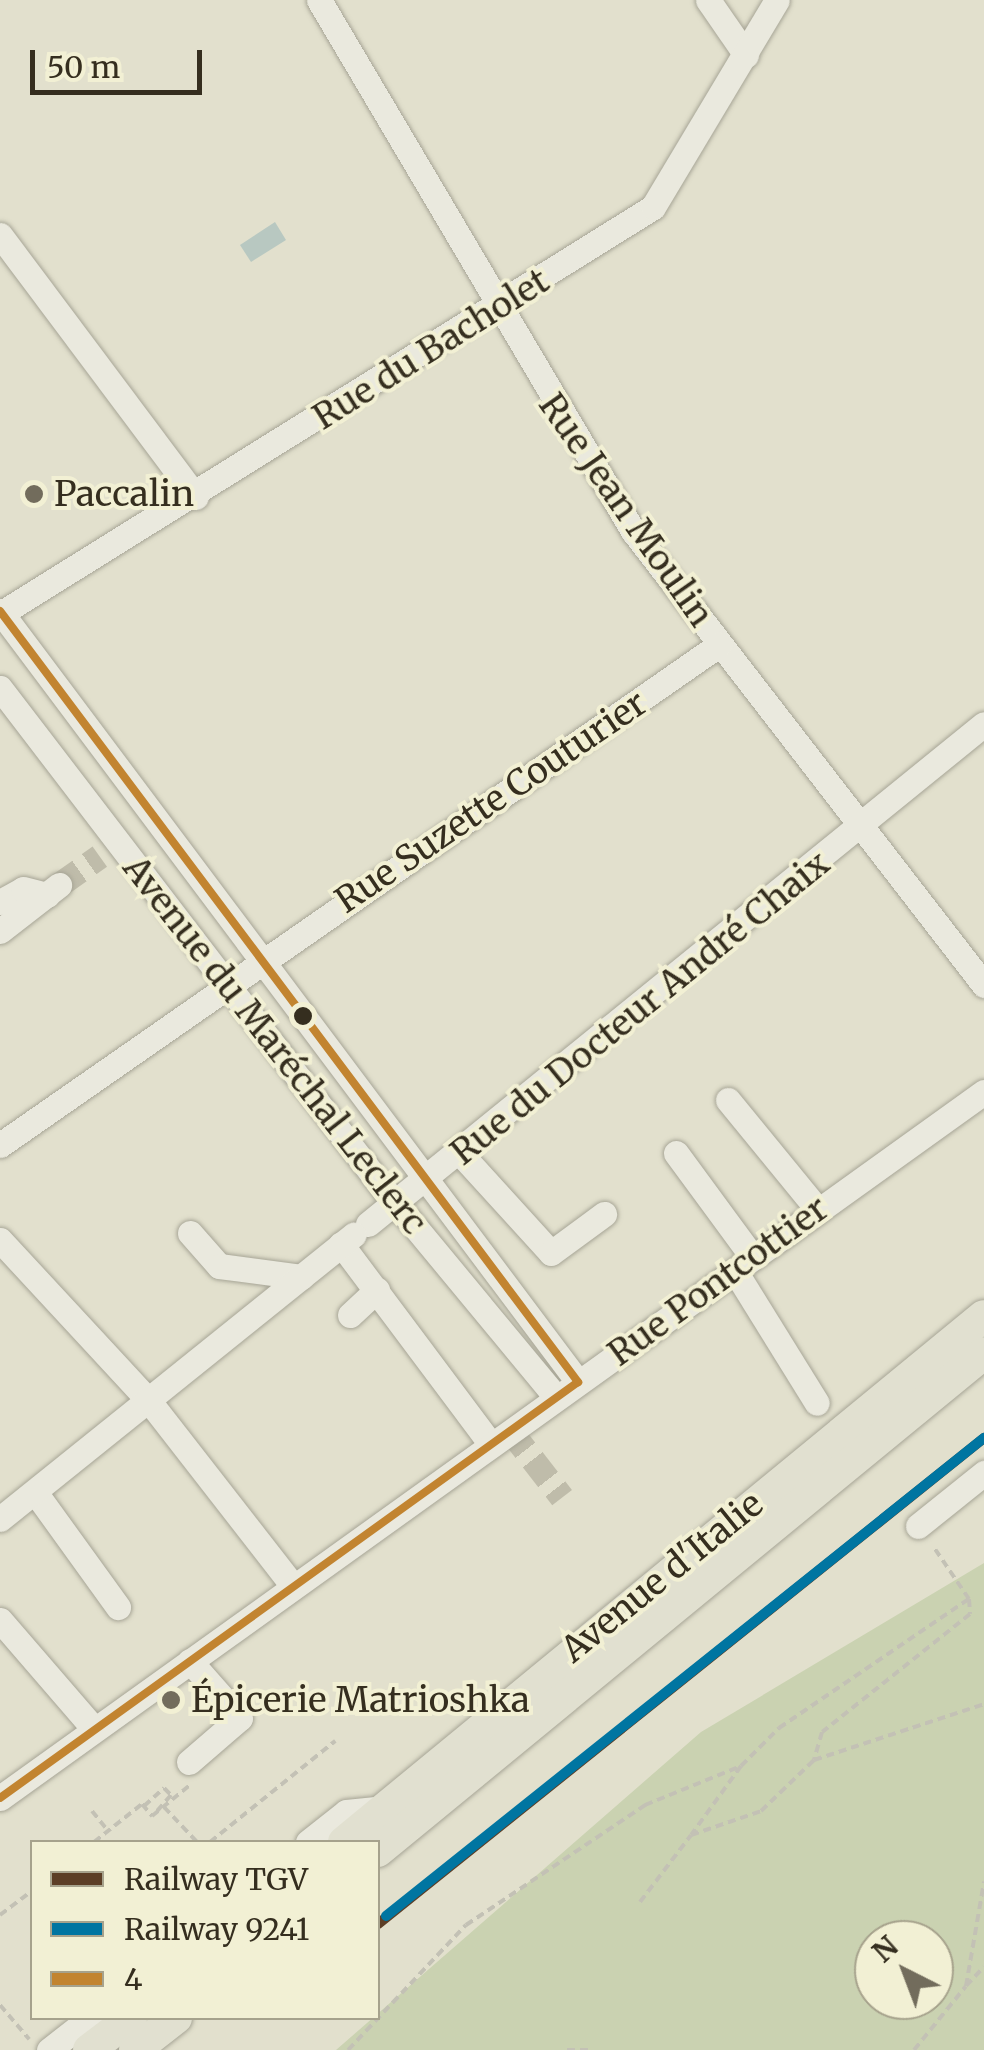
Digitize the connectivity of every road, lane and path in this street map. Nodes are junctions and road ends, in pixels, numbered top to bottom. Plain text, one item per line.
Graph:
1 (319, 0) edge
2 (708, 0) edge
3 (776, 0) edge
4 (746, 54) junction
5 (0, 235) edge
6 (494, 309) junction
7 (196, 497) junction
8 (0, 613) edge
9 (720, 644) junction
10 (0, 688) edge
11 (984, 724) edge
12 (862, 824) junction
13 (0, 902) edge
14 (0, 931) edge
15 (261, 957) junction
16 (225, 982) junction
17 (984, 986) edge
18 (984, 1092) edge
19 (728, 1100) dead end
20 (0, 1145) edge
21 (460, 1153) junction
22 (676, 1153) dead end
23 (426, 1182) junction
24 (390, 1196) junction
25 (818, 1210) junction
26 (604, 1214) dead end
27 (190, 1233) dead end
28 (354, 1234) junction
29 (0, 1240) edge
30 (744, 1265) junction
31 (300, 1278) junction
32 (377, 1290) junction
33 (350, 1316) dead end
34 (984, 1316) edge
35 (984, 1353) edge
36 (567, 1390) junction
37 (149, 1402) junction
38 (817, 1404) dead end
39 (490, 1443) junction
40 (984, 1474) edge
41 (34, 1492) junction
42 (0, 1519) edge
43 (918, 1526) joint
44 (293, 1586) junction
45 (969, 1599) junction
46 (118, 1607) dead end
47 (0, 1620) edge
48 (200, 1654) junction
49 (984, 1704) edge
50 (94, 1730) junction
51 (335, 1741) dead end
52 (814, 1760) junction
53 (189, 1762) joint
54 (741, 1766) junction
55 (0, 1798) edge
56 (144, 1806) junction
57 (386, 1808) junction
58 (92, 1810) dead end
59 (108, 1832) junction
60 (691, 1835) junction
61 (97, 1840) edge
62 (194, 1840) edge
63 (212, 1840) edge
64 (311, 1840) edge
65 (346, 1840) edge
66 (380, 1849) edge
67 (984, 1882) edge
68 (30, 1892) edge
69 (640, 1902) dead end
70 (0, 1915) edge
71 (984, 1967) edge
72 (966, 1986) junction
73 (0, 2005) edge
74 (380, 2016) edge
75 (87, 2020) edge
76 (376, 2020) edge
77 (142, 2029) edge
78 (38, 2050) edge
79 (49, 2050) edge
80 (89, 2050) edge
81 (348, 2050) edge
82 (566, 2050) edge
83 (588, 2050) edge
84 (914, 2050) edge

1 - 6 street, Rue Jean Moulin
2 - 4 street
3 - 4 street, Rue du Bacholet
4 - 6 street, Rue du Bacholet
5 - 7 street
6 - 7 street, Rue du Bacholet
6 - 9 street, Rue Jean Moulin
7 - 8 street, Rue du Bacholet
8 - 15 street, Avenue du Maréchal Leclerc
9 - 12 street, Rue Jean Moulin
9 - 15 street, Rue Suzette Couturier
10 - 16 street, Avenue du Maréchal Leclerc
11 - 12 street, Rue du Docteur André Chaix
12 - 17 street, Rue Jean Moulin
12 - 21 street, Rue du Docteur André Chaix
13 - 14 street
15 - 16 street, Rue Suzette Couturier
15 - 23 street, Avenue du Maréchal Leclerc
16 - 20 street, Rue Suzette Couturier
16 - 24 street, Avenue du Maréchal Leclerc
18 - 25 street, Rue Pontcottier
19 - 25 street
21 - 23 street, Rue du Docteur André Chaix
21 - 26 street
22 - 30 street
23 - 24 street, Rue du Docteur André Chaix
23 - 36 street, Avenue du Maréchal Leclerc
24 - 28 street, Rue du Docteur André Chaix
24 - 36 street, Avenue du Maréchal Leclerc
25 - 30 street, Rue Pontcottier
27 - 31 street
28 - 31 street, Rue du Docteur André Chaix
28 - 32 street
29 - 37 street
30 - 36 street, Rue Pontcottier
30 - 38 street
31 - 37 street, Rue du Docteur André Chaix
32 - 33 street
32 - 39 street
34 - 57 main road, Avenue d'Italie
35 - 66 main road, Avenue d'Italie
36 - 39 street, Rue Pontcottier
37 - 41 street, Rue du Docteur André Chaix
37 - 44 street
39 - 44 street, Rue Pontcottier
40 - 43 street
41 - 42 street, Rue du Docteur André Chaix
41 - 46 street
43 - 45 path
44 - 48 street, Rue Pontcottier
45 - 52 path
45 - 54 path
47 - 50 street
48 - 50 street, Rue Pontcottier
48 - 53 street
49 - 52 path
50 - 55 street, Rue Pontcottier
51 - 63 path
52 - 60 path
53 - 56 path
54 - 60 path
54 - 74 path
56 - 59 path
56 - 62 path
57 - 64 street
57 - 65 main road, Avenue d'Italie
58 - 59 path
59 - 61 path
60 - 69 path
67 - 72 path
68 - 70 path
71 - 72 path
72 - 84 path
73 - 78 path
75 - 79 street
76 - 81 path
77 - 80 main road
82 - 83 path

